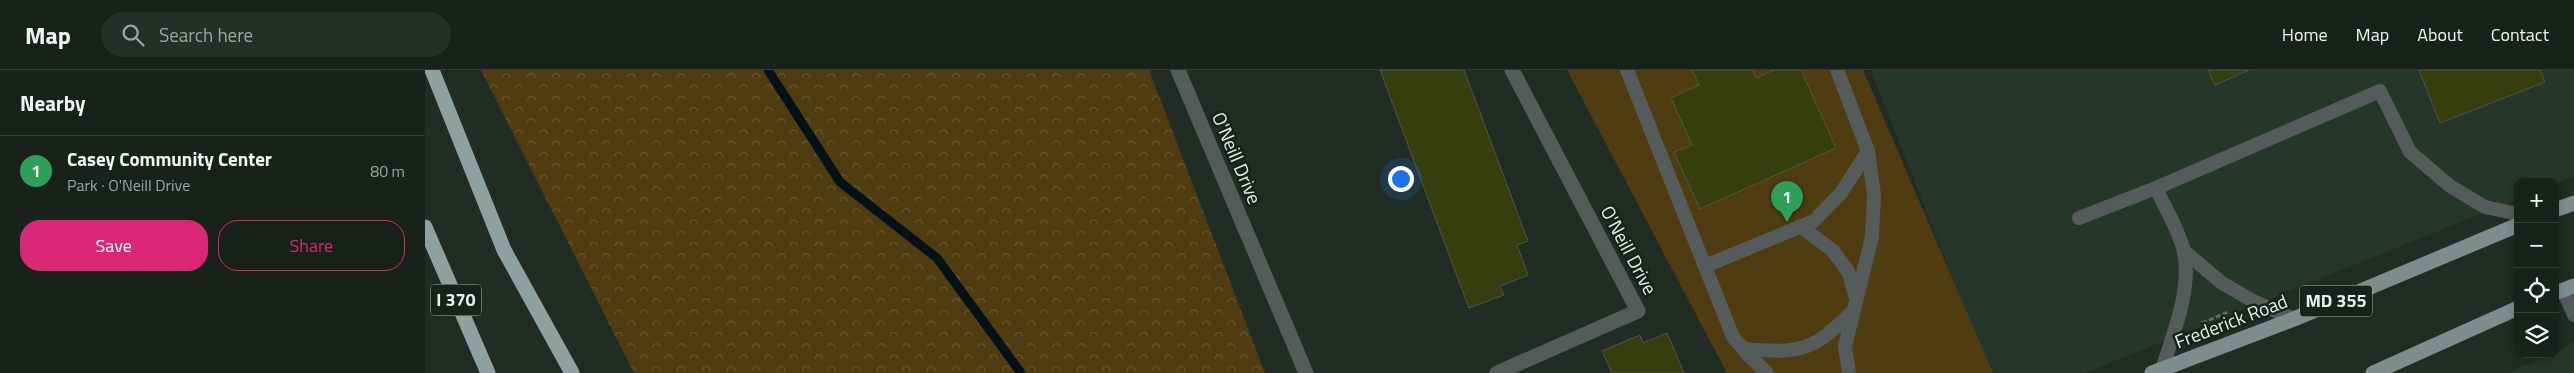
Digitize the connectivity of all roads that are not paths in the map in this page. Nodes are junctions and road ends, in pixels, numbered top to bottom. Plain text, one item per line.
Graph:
1 (433, 70) edge
2 (1178, 70) edge
3 (1512, 70) edge
4 (1627, 70) edge
5 (1837, 70) edge
6 (1868, 151) junction
7 (2156, 188) junction
8 (2574, 204) edge
9 (2559, 209) edge
10 (2514, 213) edge
11 (2079, 218) dead end
12 (1800, 226) junction
13 (425, 227) edge
14 (2514, 227) edge
15 (2184, 251) junction
16 (1705, 266) junction
17 (2564, 290) edge
18 (1856, 298) junction
19 (2514, 310) edge
20 (1852, 313) junction
21 (2574, 315) edge
22 (2294, 319) junction
23 (1743, 349) junction
24 (2157, 371) edge
25 (488, 373) edge
26 (572, 373) edge
27 (1305, 373) edge
28 (1497, 373) edge
29 (1767, 373) edge
30 (1849, 373) edge
31 (2373, 373) edge

1 - 26 highway
2 - 27 street, O'Neill Drive
3 - 28 street, O'Neill Drive
4 - 16 lane
5 - 6 lane
6 - 12 lane
6 - 18 lane
7 - 10 lane
7 - 11 lane
7 - 15 lane
8 - 9 main road
12 - 16 lane
12 - 18 lane
13 - 25 highway, I 370
14 - 22 main road, Frederick Road / MD 355
15 - 22 lane
15 - 24 lane
16 - 23 lane
17 - 21 lane
18 - 20 lane
19 - 31 main road
20 - 23 lane
20 - 30 lane
22 - 24 main road, Frederick Road / MD 355
23 - 29 lane

